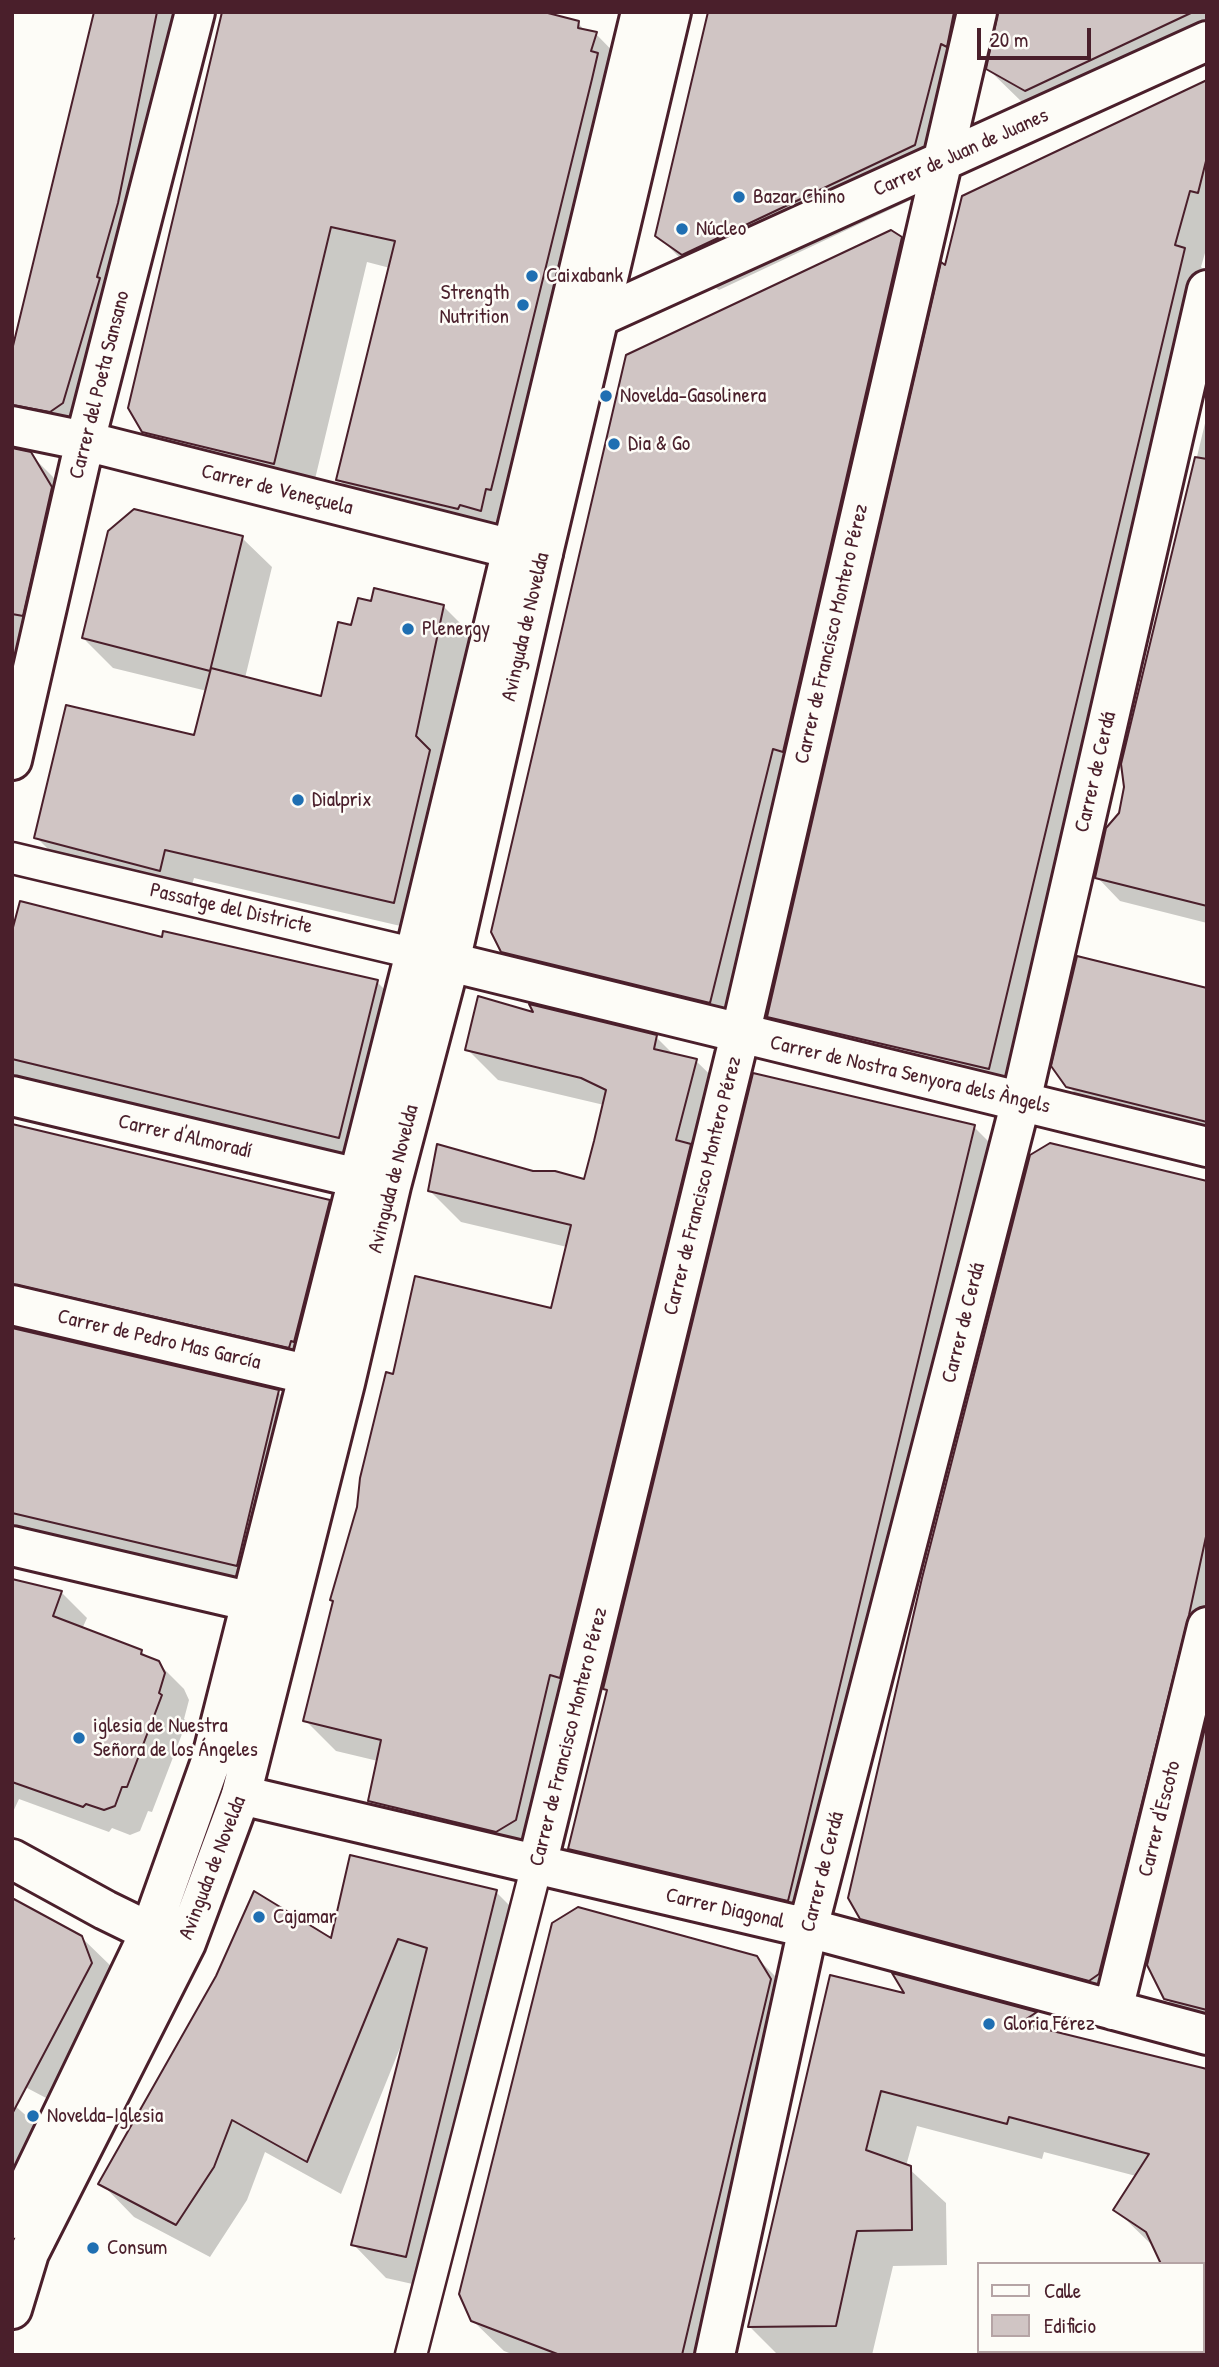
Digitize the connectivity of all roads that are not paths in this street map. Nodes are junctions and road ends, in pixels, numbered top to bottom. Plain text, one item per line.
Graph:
1 (195, 12) edge
2 (641, 12) edge
3 (671, 12) edge
4 (977, 12) edge
5 (1207, 41) edge
6 (940, 162) junction
7 (1207, 290) edge
8 (601, 316) junction
9 (12, 426) edge
10 (85, 442) junction
11 (527, 551) junction
12 (12, 760) edge
13 (12, 858) edge
14 (433, 957) junction
15 (740, 1035) junction
16 (12, 1096) edge
17 (1021, 1101) junction
18 (1207, 1147) edge
19 (358, 1178) junction
20 (12, 1306) edge
21 (306, 1374) junction
22 (12, 1546) edge
23 (252, 1602) junction
24 (1207, 1628) edge
25 (241, 1795) junction
26 (12, 1859) edge
27 (537, 1865) junction
28 (808, 1928) junction
29 (150, 1931) junction
30 (186, 1943) junction
31 (1113, 2010) junction
32 (1207, 2035) edge
33 (12, 2219) edge
34 (12, 2309) edge
35 (411, 2355) edge
36 (715, 2355) edge

1 - 10 street, Carrer del Poeta Sansano
2 - 11 street, Avinguda de Novelda
3 - 8 street, Avinguda de Novelda
4 - 6 street, Carrer de Francisco Montero Pérez
5 - 6 street, Carrer de Juan de Juanes
6 - 8 street, Carrer de Juan de Juanes
6 - 15 street, Carrer de Francisco Montero Pérez
7 - 17 street, Carrer de Cerdá
8 - 11 street, Avinguda de Novelda
9 - 10 street, Carrer de Veneçuela
10 - 11 street, Carrer de Veneçuela
10 - 12 street, Carrer del Poeta Sansano
11 - 14 street, Avinguda de Novelda
13 - 14 street, Passatge del Districte
14 - 15 street, Carrer de Nostra Senyora dels Àngels
14 - 19 street, Avinguda de Novelda
14 - 25 street, Avinguda de Novelda
15 - 17 street, Carrer de Nostra Senyora dels Àngels
15 - 27 street, Carrer de Francisco Montero Pérez
16 - 19 street, Carrer d'Almoradí
17 - 18 street, Carrer de Nostra Senyora dels Àngels
17 - 28 street, Carrer de Cerdá
19 - 21 street, Avinguda de Novelda
20 - 21 street, Carrer de Pedro Mas García
21 - 23 street, Avinguda de Novelda
22 - 23 street
23 - 29 street, Avinguda de Novelda
24 - 31 street, Carrer d'Escoto
25 - 27 street, Carrer Diagonal
25 - 30 street, Avinguda de Novelda
26 - 29 street
27 - 28 street, Carrer Diagonal
27 - 35 street, Carrer de Francisco Montero Pérez
28 - 31 street, Carrer Diagonal
28 - 36 street, Carrer de Cerdá
29 - 30 street
29 - 33 street, Avinguda de Novelda
30 - 34 street, Avinguda de Novelda
31 - 32 street, Carrer Diagonal

